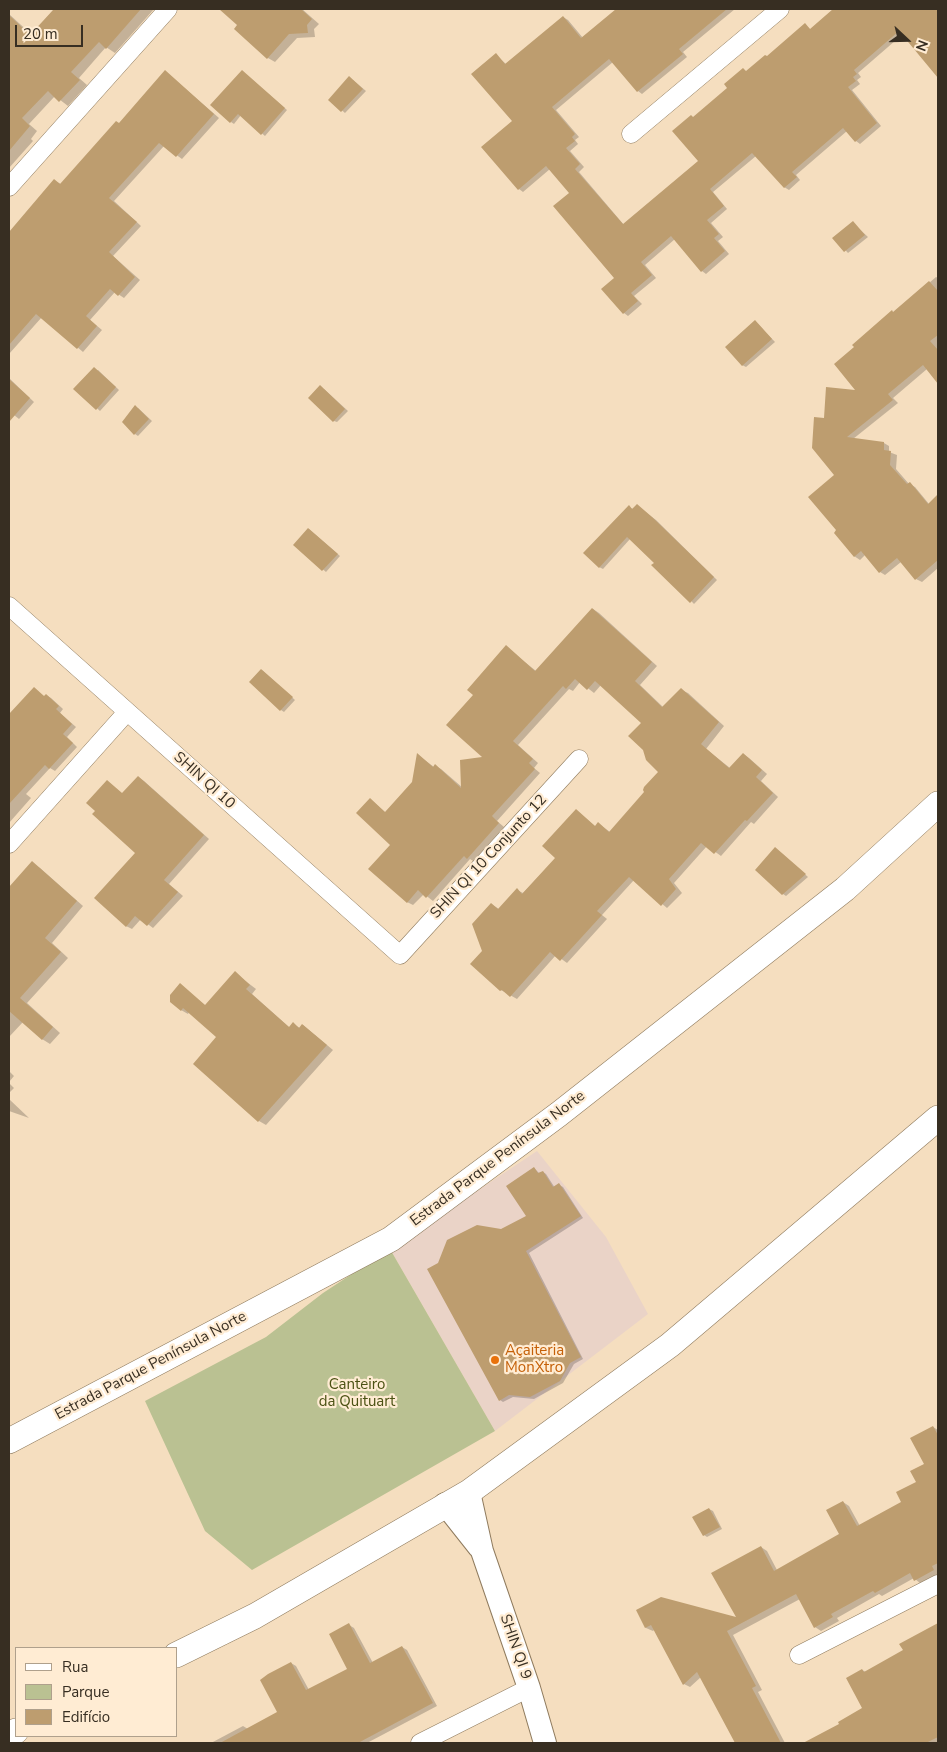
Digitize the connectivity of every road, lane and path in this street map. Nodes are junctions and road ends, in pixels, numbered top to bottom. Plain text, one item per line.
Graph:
1 (168, 9) edge
2 (780, 9) edge
3 (631, 134) dead end
4 (9, 187) edge
5 (9, 606) edge
6 (127, 712) junction
7 (579, 759) dead end
8 (938, 804) edge
9 (9, 844) edge
10 (400, 955) joint
11 (938, 1118) edge
12 (9, 1441) edge
13 (469, 1492) junction
14 (445, 1504) junction
15 (482, 1551) junction
16 (938, 1584) edge
17 (178, 1654) edge
18 (799, 1656) dead end
19 (529, 1688) junction
20 (420, 1743) edge
21 (545, 1743) edge

1 - 4 street
2 - 3 street
5 - 6 street, SHIN QI 10
6 - 9 street
6 - 10 street, SHIN QI 10
7 - 10 street, SHIN QI 10 Conjunto 12
8 - 12 main road, Estrada Parque Península Norte
11 - 13 main road
13 - 14 main road
13 - 15 street, SHIN QI 9
14 - 15 street, SHIN QI 9
14 - 17 main road
15 - 19 street, SHIN QI 9
16 - 18 street
19 - 20 street
19 - 21 street, SHIN QI 9

